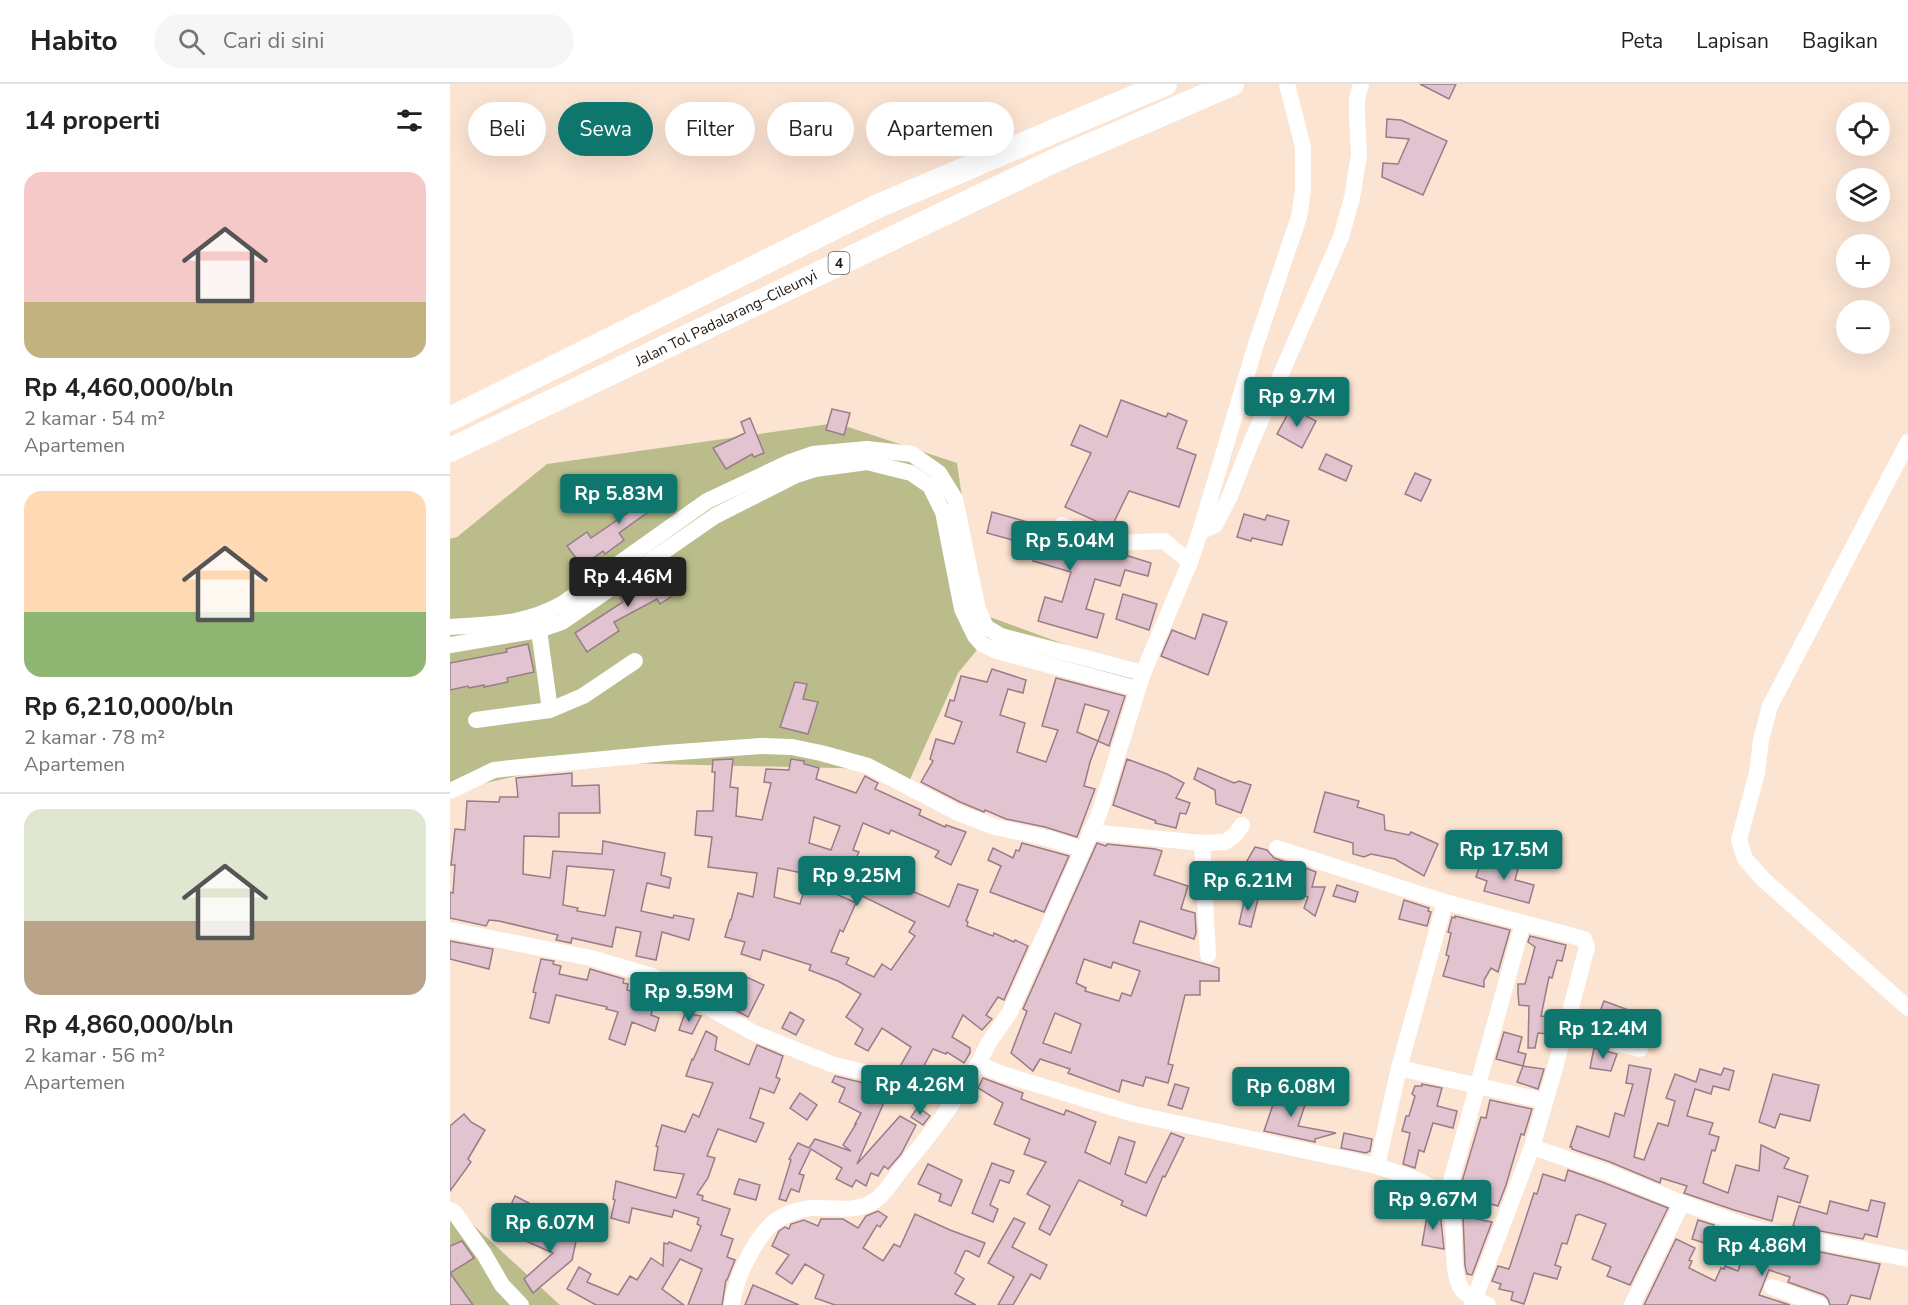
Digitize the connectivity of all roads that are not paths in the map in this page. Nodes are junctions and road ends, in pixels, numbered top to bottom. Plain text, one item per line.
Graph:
1 (1165, 84) edge
2 (1232, 84) edge
3 (1361, 84) edge
4 (1288, 89) edge
5 (450, 419) edge
6 (1908, 442) edge
7 (450, 450) edge
8 (1062, 525) dead end
9 (1200, 532) junction
10 (1190, 562) junction
11 (450, 627) edge
12 (539, 630) junction
13 (999, 644) junction
14 (450, 645) edge
15 (635, 661) dead end
16 (1140, 681) junction
17 (550, 710) junction
18 (477, 720) dead end
19 (450, 791) edge
20 (1242, 825) dead end
21 (1090, 832) junction
22 (1202, 843) junction
23 (1277, 848) dead end
24 (1082, 849) junction
25 (1444, 902) junction
26 (1523, 923) junction
27 (450, 930) edge
28 (1208, 955) dead end
29 (1908, 1008) edge
30 (1565, 1030) junction
31 (1640, 1049) dead end
32 (978, 1064) junction
33 (1399, 1068) junction
34 (1477, 1085) junction
35 (958, 1095) junction
36 (1545, 1101) junction
37 (1532, 1147) junction
38 (1377, 1166) junction
39 (1446, 1199) junction
40 (1682, 1203) junction
41 (450, 1210) edge
42 (1908, 1258) edge
43 (1772, 1287) dead end
44 (1479, 1303) edge
45 (521, 1305) edge
46 (732, 1305) edge
47 (1632, 1305) edge
48 (1820, 1305) edge

1 - 5 highway, 4
2 - 7 highway, Jalan Tol Padalarang–Cileunyi / 4
3 - 9 street
4 - 9 street
6 - 29 street
8 - 10 street
9 - 10 street
10 - 16 street
11 - 13 street
12 - 13 street
12 - 14 street
12 - 17 street
13 - 16 street
15 - 17 street
16 - 21 street
17 - 18 street
19 - 24 street
20 - 22 street
21 - 22 street
21 - 24 street
22 - 28 street
23 - 25 street
24 - 32 street
25 - 26 street
25 - 33 street
26 - 30 street
26 - 34 street
27 - 35 street
30 - 31 street
30 - 36 street
32 - 35 street
32 - 38 street
33 - 34 street
33 - 38 street
34 - 36 street
34 - 39 street
35 - 46 street
36 - 37 street
37 - 40 street
37 - 44 street
38 - 39 street
39 - 44 street
40 - 42 street
40 - 47 street
41 - 45 street
43 - 48 street

